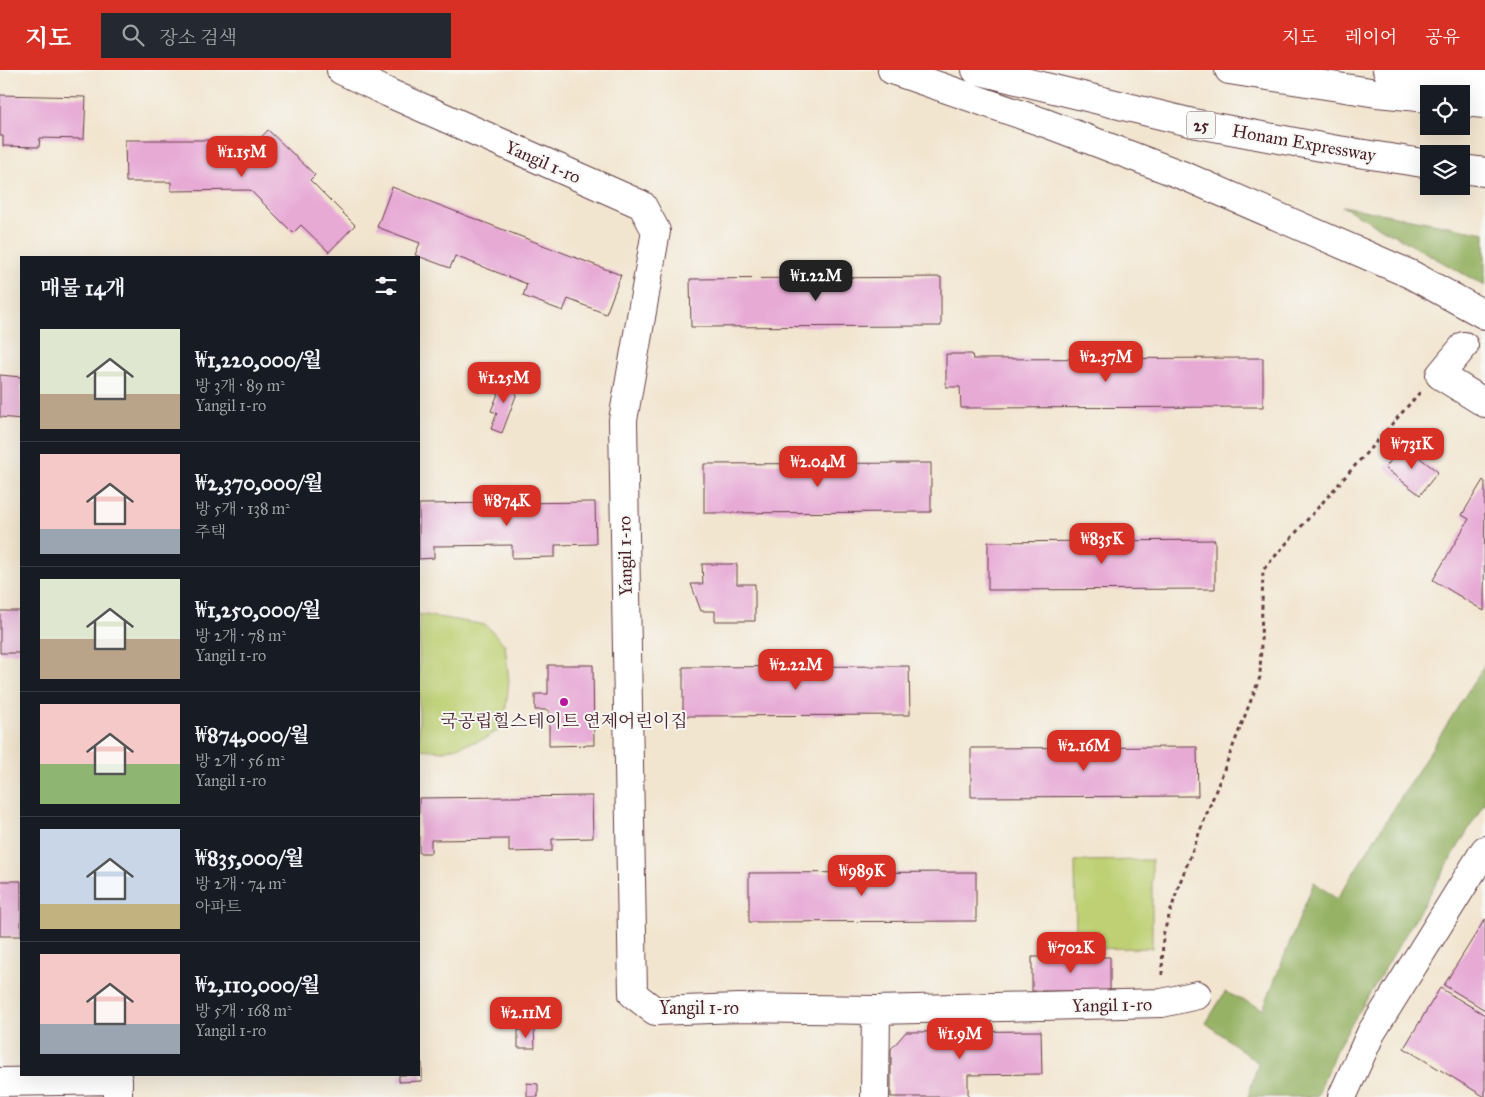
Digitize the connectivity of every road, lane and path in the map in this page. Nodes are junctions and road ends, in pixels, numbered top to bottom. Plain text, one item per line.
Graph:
1 (341, 70) edge
2 (892, 70) edge
3 (976, 70) edge
4 (1229, 70) edge
5 (1387, 70) edge
6 (1485, 81) edge
7 (1420, 97) edge
8 (1470, 103) edge
9 (1485, 104) edge
10 (1420, 163) edge
11 (1470, 170) edge
12 (1485, 172) edge
13 (1485, 315) edge
14 (1464, 346) dead end
15 (1440, 375) junction
16 (1485, 404) edge
17 (1485, 850) edge
18 (1197, 995) dead end
19 (1162, 1004) junction
20 (876, 1010) junction
21 (0, 1082) edge
22 (118, 1097) edge
23 (875, 1097) edge
24 (1342, 1097) edge

1 - 20 main road, Yangil 1-ro
2 - 13 main road
3 - 10 main road, Honam Expressway / 25
4 - 7 main road
5 - 6 main road
8 - 9 main road
11 - 12 main road
14 - 15 main road
15 - 16 main road
15 - 19 path
17 - 24 main road
18 - 19 main road, Yangil 1-ro
19 - 20 main road, Yangil 1-ro
20 - 23 main road
21 - 22 main road

